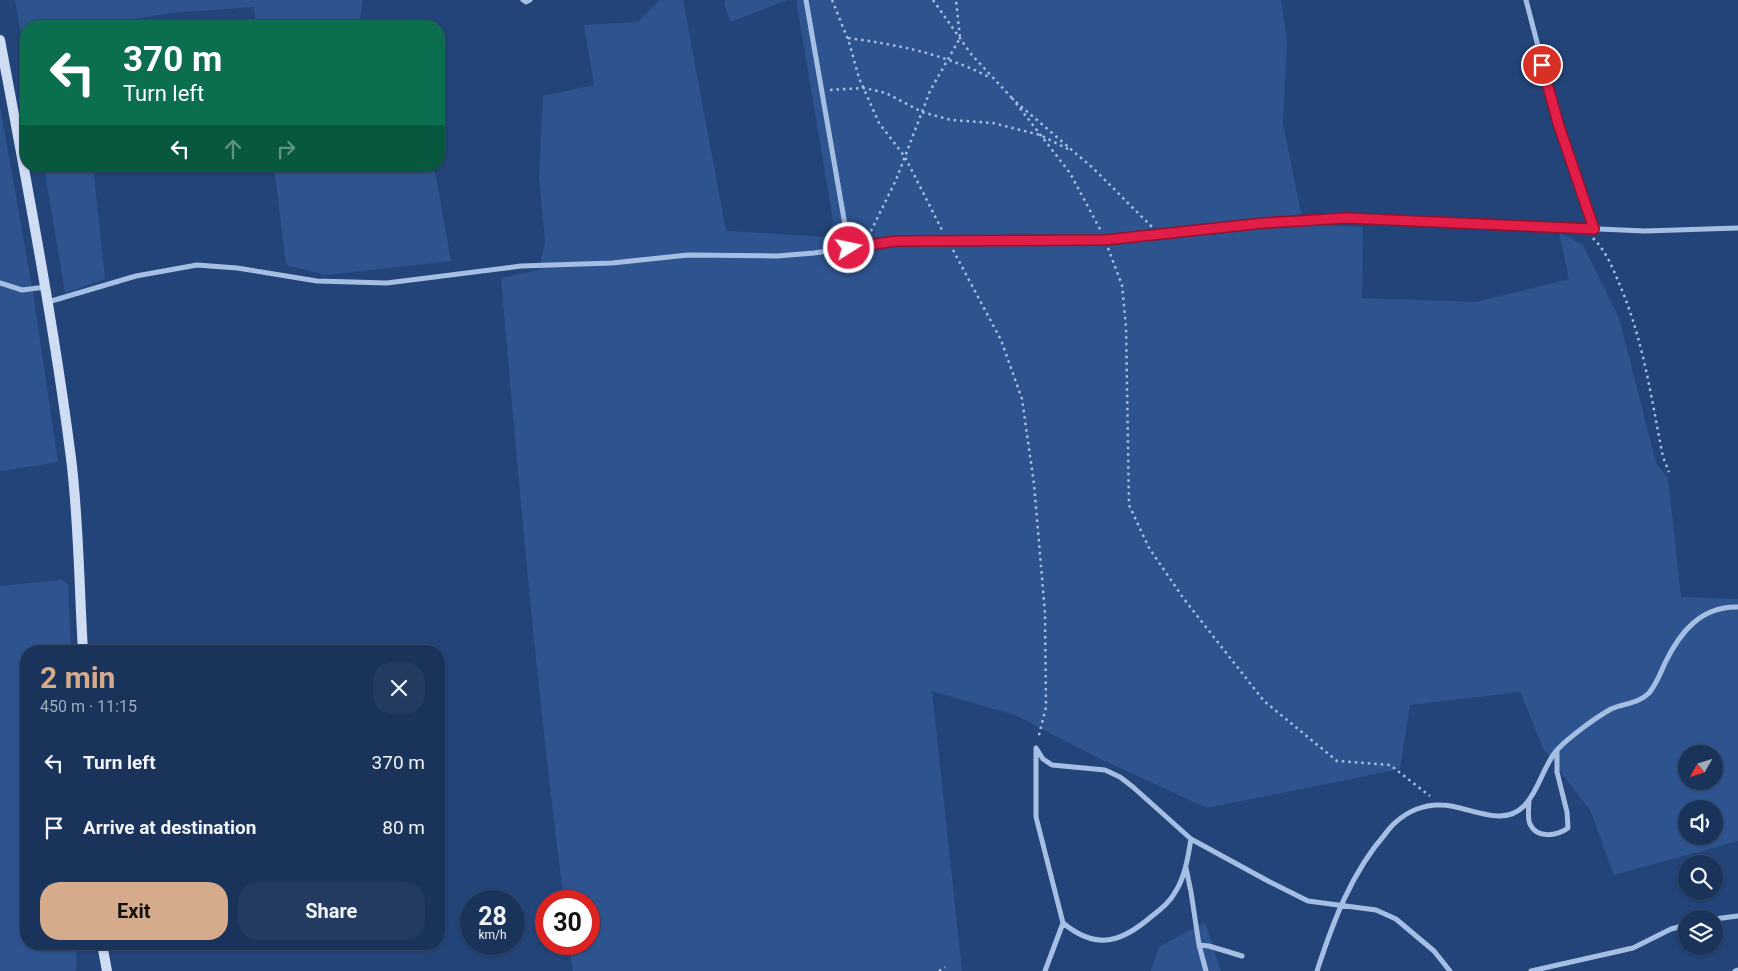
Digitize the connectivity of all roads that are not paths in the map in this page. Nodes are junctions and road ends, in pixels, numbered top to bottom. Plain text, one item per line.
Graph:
1 (523, 0) edge
2 (530, 0) edge
3 (806, 0) edge
4 (1526, 0) edge
5 (0, 40) edge
6 (20, 147) edge
7 (25, 172) edge
8 (1738, 228) edge
9 (1594, 229) junction
10 (849, 248) junction
11 (0, 283) edge
12 (46, 287) junction
13 (48, 302) junction
14 (1738, 607) edge
15 (83, 645) edge
16 (1557, 751) junction
17 (1529, 800) junction
18 (1191, 839) junction
19 (1186, 868) junction
20 (1340, 906) junction
21 (1738, 916) edge
22 (1723, 918) edge
23 (1063, 923) junction
24 (1678, 927) edge
25 (1199, 945) junction
26 (103, 950) edge
27 (1242, 956) dead end
28 (107, 971) edge
29 (1045, 971) edge
30 (1206, 971) edge
31 (1317, 971) edge
32 (1450, 971) edge
33 (1530, 971) edge

1 - 2 street
3 - 10 street
4 - 9 street
5 - 6 street
7 - 12 street
8 - 9 street
9 - 10 street
10 - 13 street
11 - 12 street
12 - 13 street
13 - 15 street
14 - 16 street
16 - 17 street
16 - 17 street
17 - 20 street
18 - 19 street
18 - 20 street
18 - 23 street
19 - 23 street
19 - 25 street
20 - 31 street
20 - 32 street
21 - 22 street
23 - 29 street
24 - 33 street
25 - 27 street
25 - 30 street
26 - 28 street

